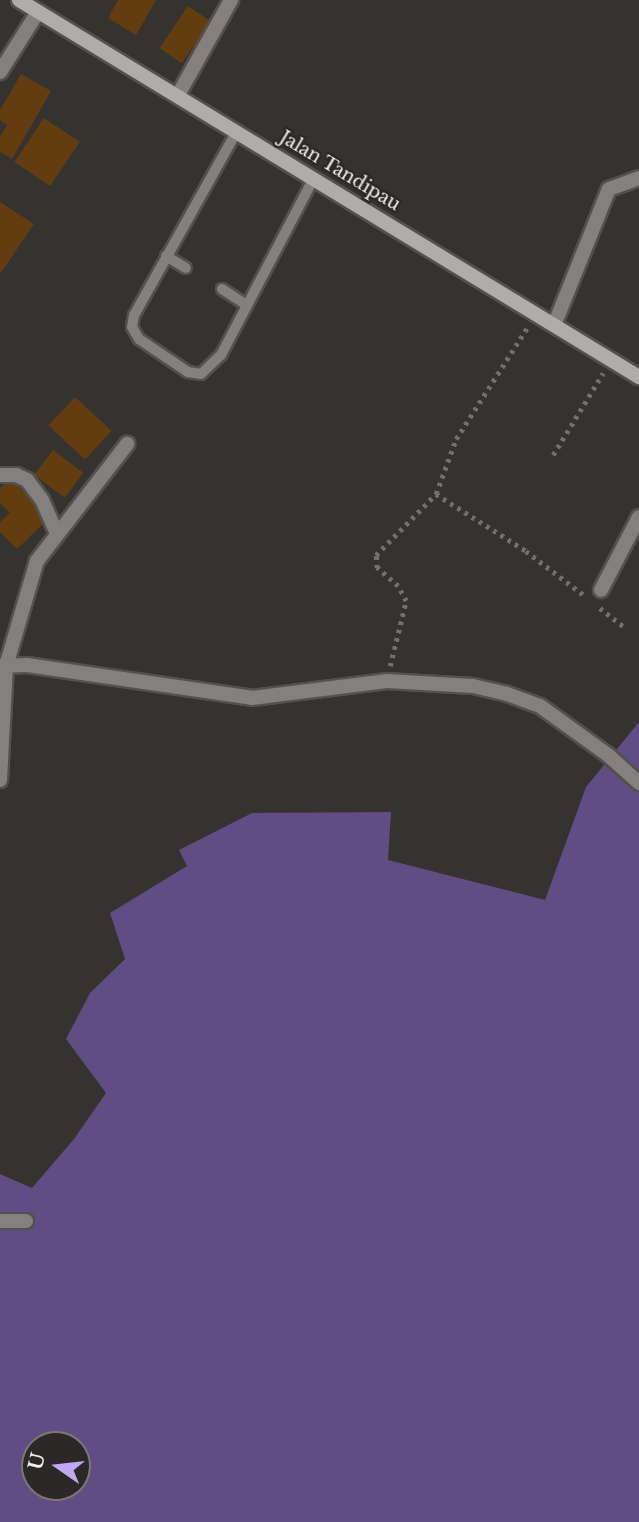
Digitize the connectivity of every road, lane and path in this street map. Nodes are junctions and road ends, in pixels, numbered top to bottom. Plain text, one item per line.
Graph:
1 (19, 0) edge
2 (231, 0) edge
3 (38, 12) junction
4 (0, 72) edge
5 (178, 96) junction
6 (237, 131) junction
7 (314, 178) junction
8 (639, 178) edge
9 (166, 257) junction
10 (186, 268) dead end
11 (222, 289) dead end
12 (247, 304) junction
13 (537, 312) junction
14 (555, 323) junction
15 (610, 361) junction
16 (639, 377) edge
17 (127, 444) dead end
18 (553, 455) dead end
19 (0, 475) edge
20 (436, 494) junction
21 (639, 517) edge
22 (56, 532) junction
23 (601, 590) dead end
24 (587, 598) dead end
25 (597, 606) dead end
26 (626, 629) dead end
27 (3, 666) edge
28 (387, 681) junction
29 (0, 780) edge
30 (639, 783) edge
31 (0, 1221) edge
32 (26, 1221) dead end

1 - 3 street, Jalan Tandipau
2 - 5 street
3 - 4 street
3 - 5 street, Jalan Tandipau
5 - 6 street, Jalan Tandipau
6 - 7 street, Jalan Tandipau
6 - 9 lane
7 - 12 lane
7 - 13 street, Jalan Tandipau
8 - 14 street
9 - 10 lane
9 - 12 lane
11 - 12 lane
13 - 14 street, Jalan Tandipau
13 - 20 path
14 - 15 street, Jalan Tandipau
15 - 16 street, Jalan Tandipau
15 - 18 path
17 - 22 street
19 - 22 street
20 - 24 path
20 - 28 path
21 - 23 street
22 - 27 street
25 - 26 path
27 - 28 street
27 - 29 street
28 - 30 street
31 - 32 street

